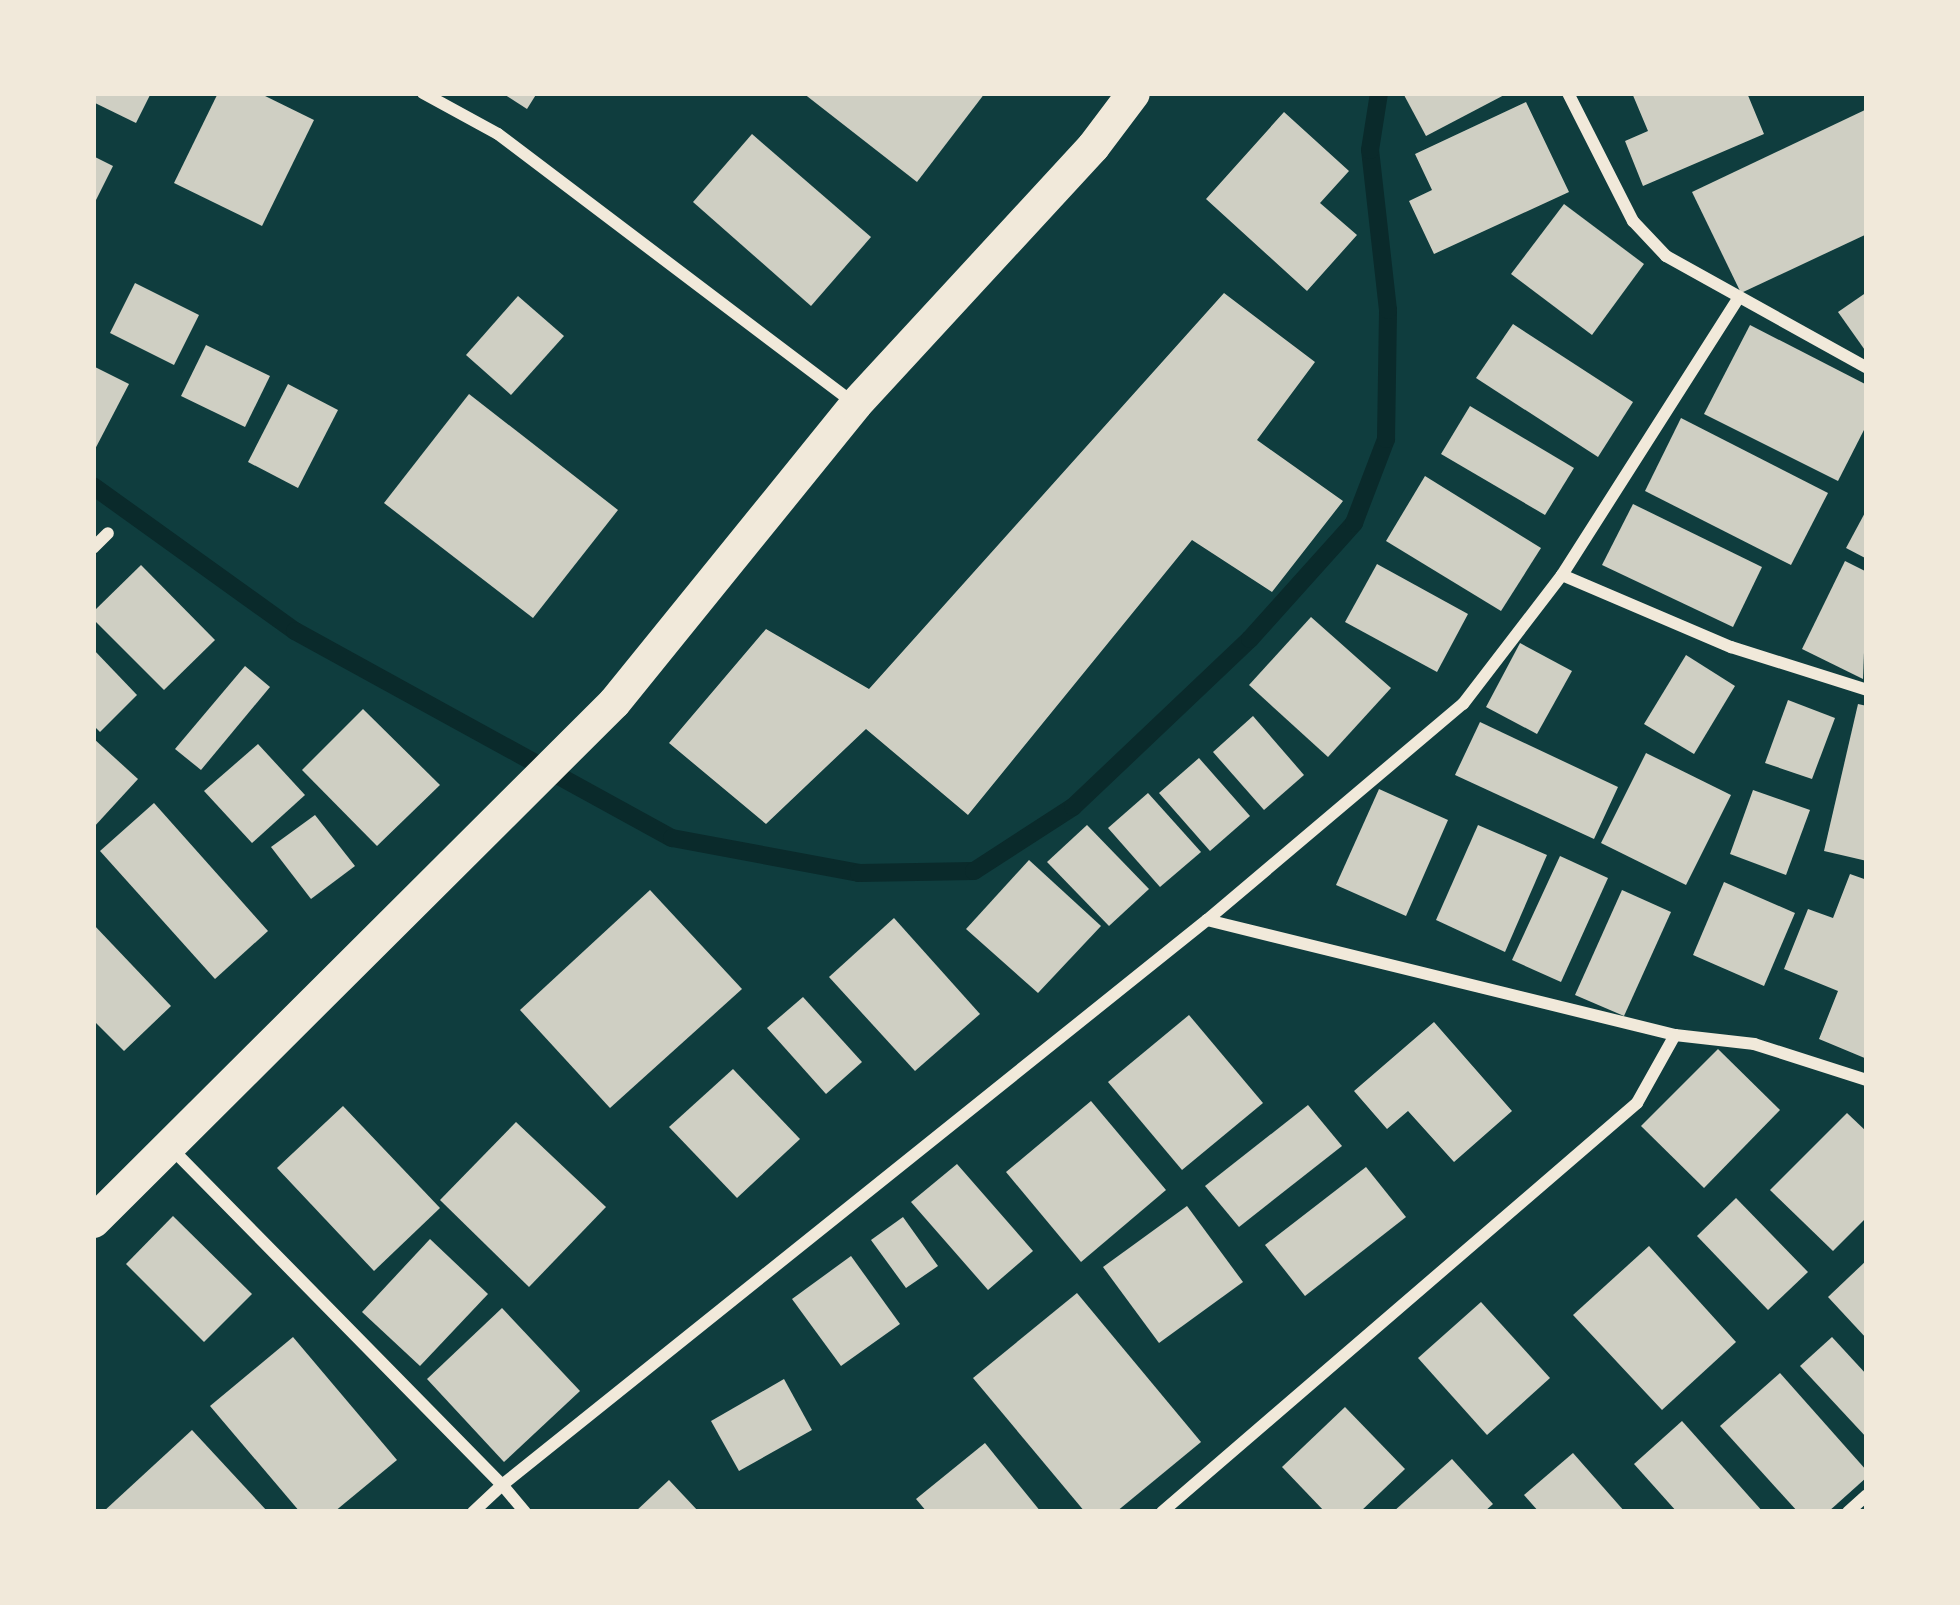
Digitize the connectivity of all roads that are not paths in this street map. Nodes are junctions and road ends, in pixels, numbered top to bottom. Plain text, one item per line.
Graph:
1 (423, 93) edge
2 (1133, 93) edge
3 (1568, 93) edge
4 (1737, 300) junction
5 (1867, 368) edge
6 (855, 404) junction
7 (108, 533) dead end
8 (93, 548) edge
9 (1562, 574) junction
10 (1867, 690) edge
11 (1207, 920) junction
12 (1675, 1035) junction
13 (1867, 1080) edge
14 (171, 1149) junction
15 (93, 1221) edge
16 (502, 1485) junction
17 (1867, 1495) edge
18 (473, 1512) edge
19 (525, 1512) edge
20 (1162, 1512) edge
21 (1848, 1512) edge

1 - 6 street
2 - 6 highway
3 - 4 street
4 - 5 street
4 - 9 street
6 - 14 highway
7 - 8 street
9 - 10 street
9 - 11 street
11 - 12 street
11 - 16 street
12 - 13 street
12 - 20 street
14 - 15 highway
14 - 16 street
16 - 18 street
16 - 19 street
17 - 21 street

